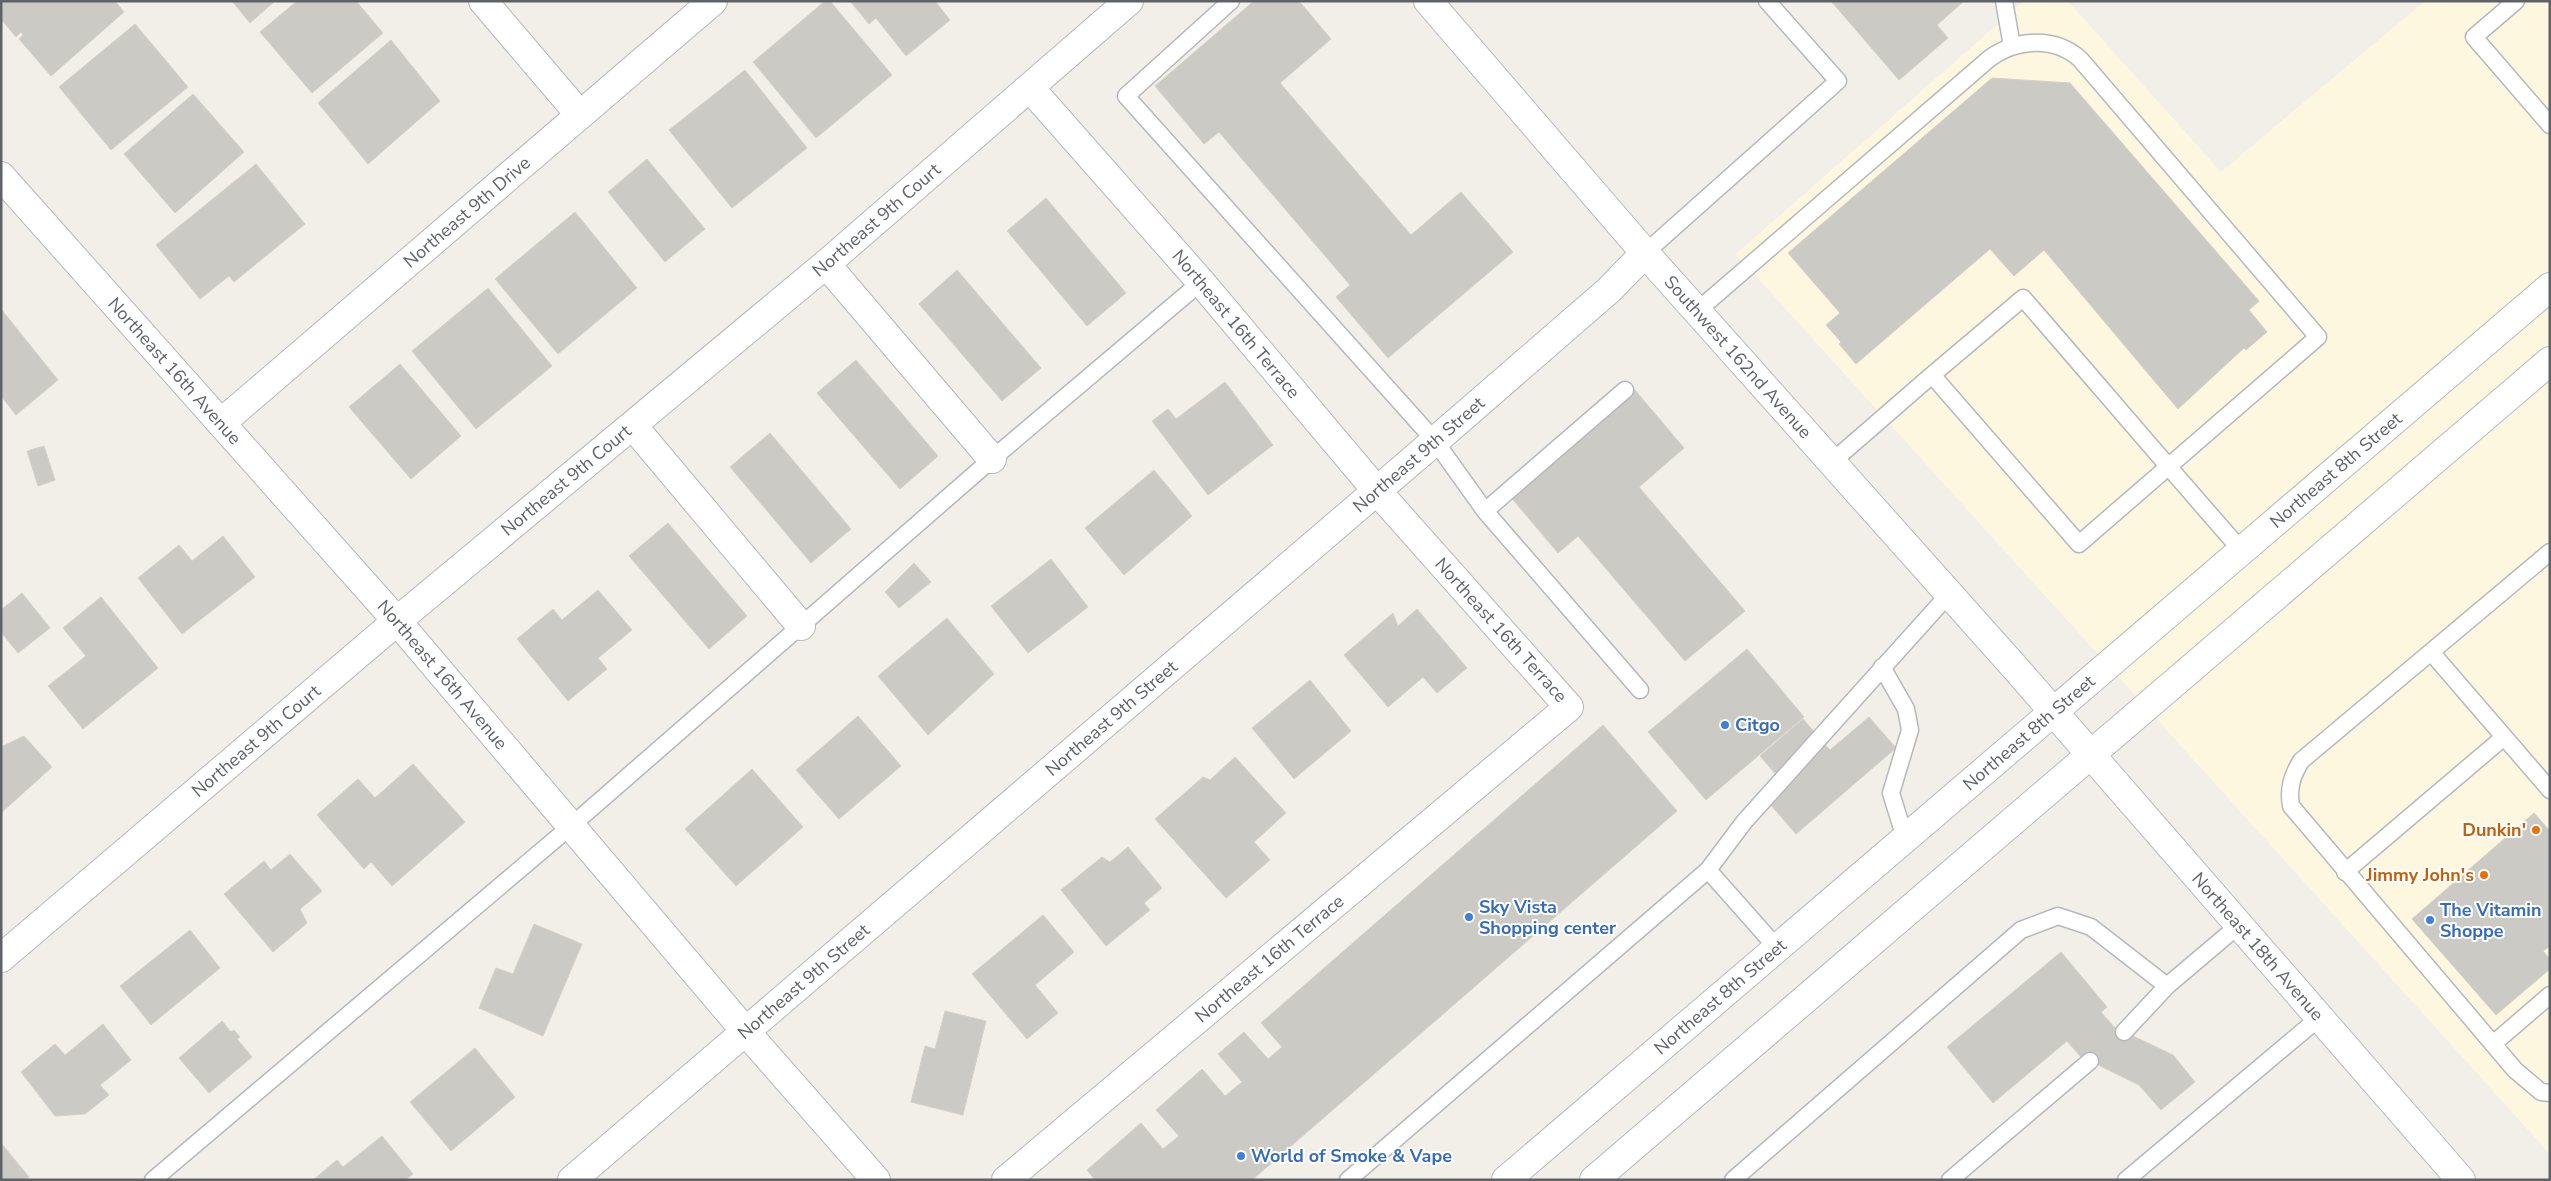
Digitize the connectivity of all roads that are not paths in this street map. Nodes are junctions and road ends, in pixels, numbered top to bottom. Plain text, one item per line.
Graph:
1 (483, 1) edge
2 (713, 1) edge
3 (1129, 1) edge
4 (1231, 1) edge
5 (1428, 1) edge
6 (1767, 1) edge
7 (2004, 1) edge
8 (2516, 1) edge
9 (2012, 46) junction
10 (1030, 88) junction
11 (580, 115) junction
12 (2550, 125) edge
13 (1, 176) edge
14 (1645, 253) junction
15 (826, 264) junction
16 (1201, 282) junction
17 (2550, 286) edge
18 (1697, 311) junction
19 (2550, 361) edge
20 (1932, 375) junction
21 (1625, 390) dead end
22 (222, 423) junction
23 (633, 426) junction
24 (1435, 441) junction
25 (992, 459) junction
26 (1833, 461) junction
27 (2168, 466) junction
28 (1377, 491) junction
29 (1486, 511) junction
30 (2242, 551) junction
31 (2550, 552) edge
32 (1949, 594) junction
33 (397, 621) junction
34 (800, 626) junction
35 (2431, 652) junction
36 (1882, 667) junction
37 (1640, 690) dead end
38 (2053, 711) junction
39 (2504, 736) junction
40 (2091, 755) junction
41 (2550, 790) edge
42 (571, 826) junction
43 (1904, 838) junction
44 (1708, 870) junction
45 (2344, 872) junction
46 (2239, 925) junction
47 (1777, 948) junction
48 (1, 958) edge
49 (2168, 986) junction
50 (2550, 995) edge
51 (2320, 1018) junction
52 (746, 1032) junction
53 (2124, 1032) dead end
54 (2493, 1044) junction
55 (2090, 1061) dead end
56 (2550, 1093) edge
57 (153, 1180) edge
58 (572, 1180) edge
59 (876, 1180) edge
60 (1006, 1180) edge
61 (1348, 1180) edge
62 (1506, 1180) edge
63 (1594, 1180) edge
64 (1733, 1180) edge
65 (1950, 1180) edge
66 (2126, 1180) edge
67 (2462, 1180) edge

1 - 11 street
2 - 11 street, Northeast 9th Drive
3 - 10 street, Northeast 9th Court
4 - 24 lane
5 - 14 street, Southwest 162nd Avenue
6 - 14 lane
7 - 9 lane
8 - 12 lane
9 - 18 lane
9 - 27 lane
10 - 15 street, Northeast 9th Court
10 - 16 street, Northeast 16th Terrace
11 - 22 street, Northeast 9th Drive
13 - 22 street, Northeast 16th Avenue
14 - 18 street, Southwest 162nd Avenue
14 - 24 street, Northeast 9th Street
15 - 23 street, Northeast 9th Court
15 - 25 street
16 - 25 lane
16 - 28 street, Northeast 16th Terrace
17 - 30 street, Northeast 8th Street
18 - 26 street, Southwest 162nd Avenue
19 - 40 street
20 - 26 lane
20 - 27 lane
20 - 27 lane
21 - 29 lane
22 - 33 street, Northeast 16th Avenue
23 - 33 street, Northeast 9th Court
23 - 34 street
24 - 28 street, Northeast 9th Street
24 - 29 lane
25 - 34 lane
26 - 32 street, Southwest 162nd Avenue
27 - 30 lane
28 - 52 street, Northeast 9th Street
28 - 60 street, Northeast 16th Terrace
29 - 37 lane
30 - 38 street, Northeast 8th Street
31 - 35 lane
32 - 36 lane
32 - 38 street, Southwest 162nd Avenue
33 - 42 street, Northeast 16th Avenue
33 - 48 street, Northeast 9th Court
34 - 42 lane
35 - 39 lane
35 - 45 lane
36 - 43 lane
36 - 44 lane
38 - 40 street, Northeast 18th Avenue
38 - 43 street, Northeast 8th Street
39 - 41 lane
39 - 45 lane
40 - 46 street, Northeast 18th Avenue
40 - 63 street
42 - 52 street, Northeast 16th Avenue
42 - 57 lane
43 - 47 street, Northeast 8th Street
44 - 47 lane
44 - 61 lane
45 - 54 lane
46 - 49 lane
46 - 51 street, Northeast 18th Avenue
47 - 62 street, Northeast 8th Street
49 - 53 lane
49 - 64 lane
50 - 54 lane
51 - 66 lane
51 - 67 street, Northeast 18th Avenue
52 - 58 street, Northeast 9th Street
52 - 59 street, Northeast 16th Avenue
54 - 56 lane
55 - 65 lane

